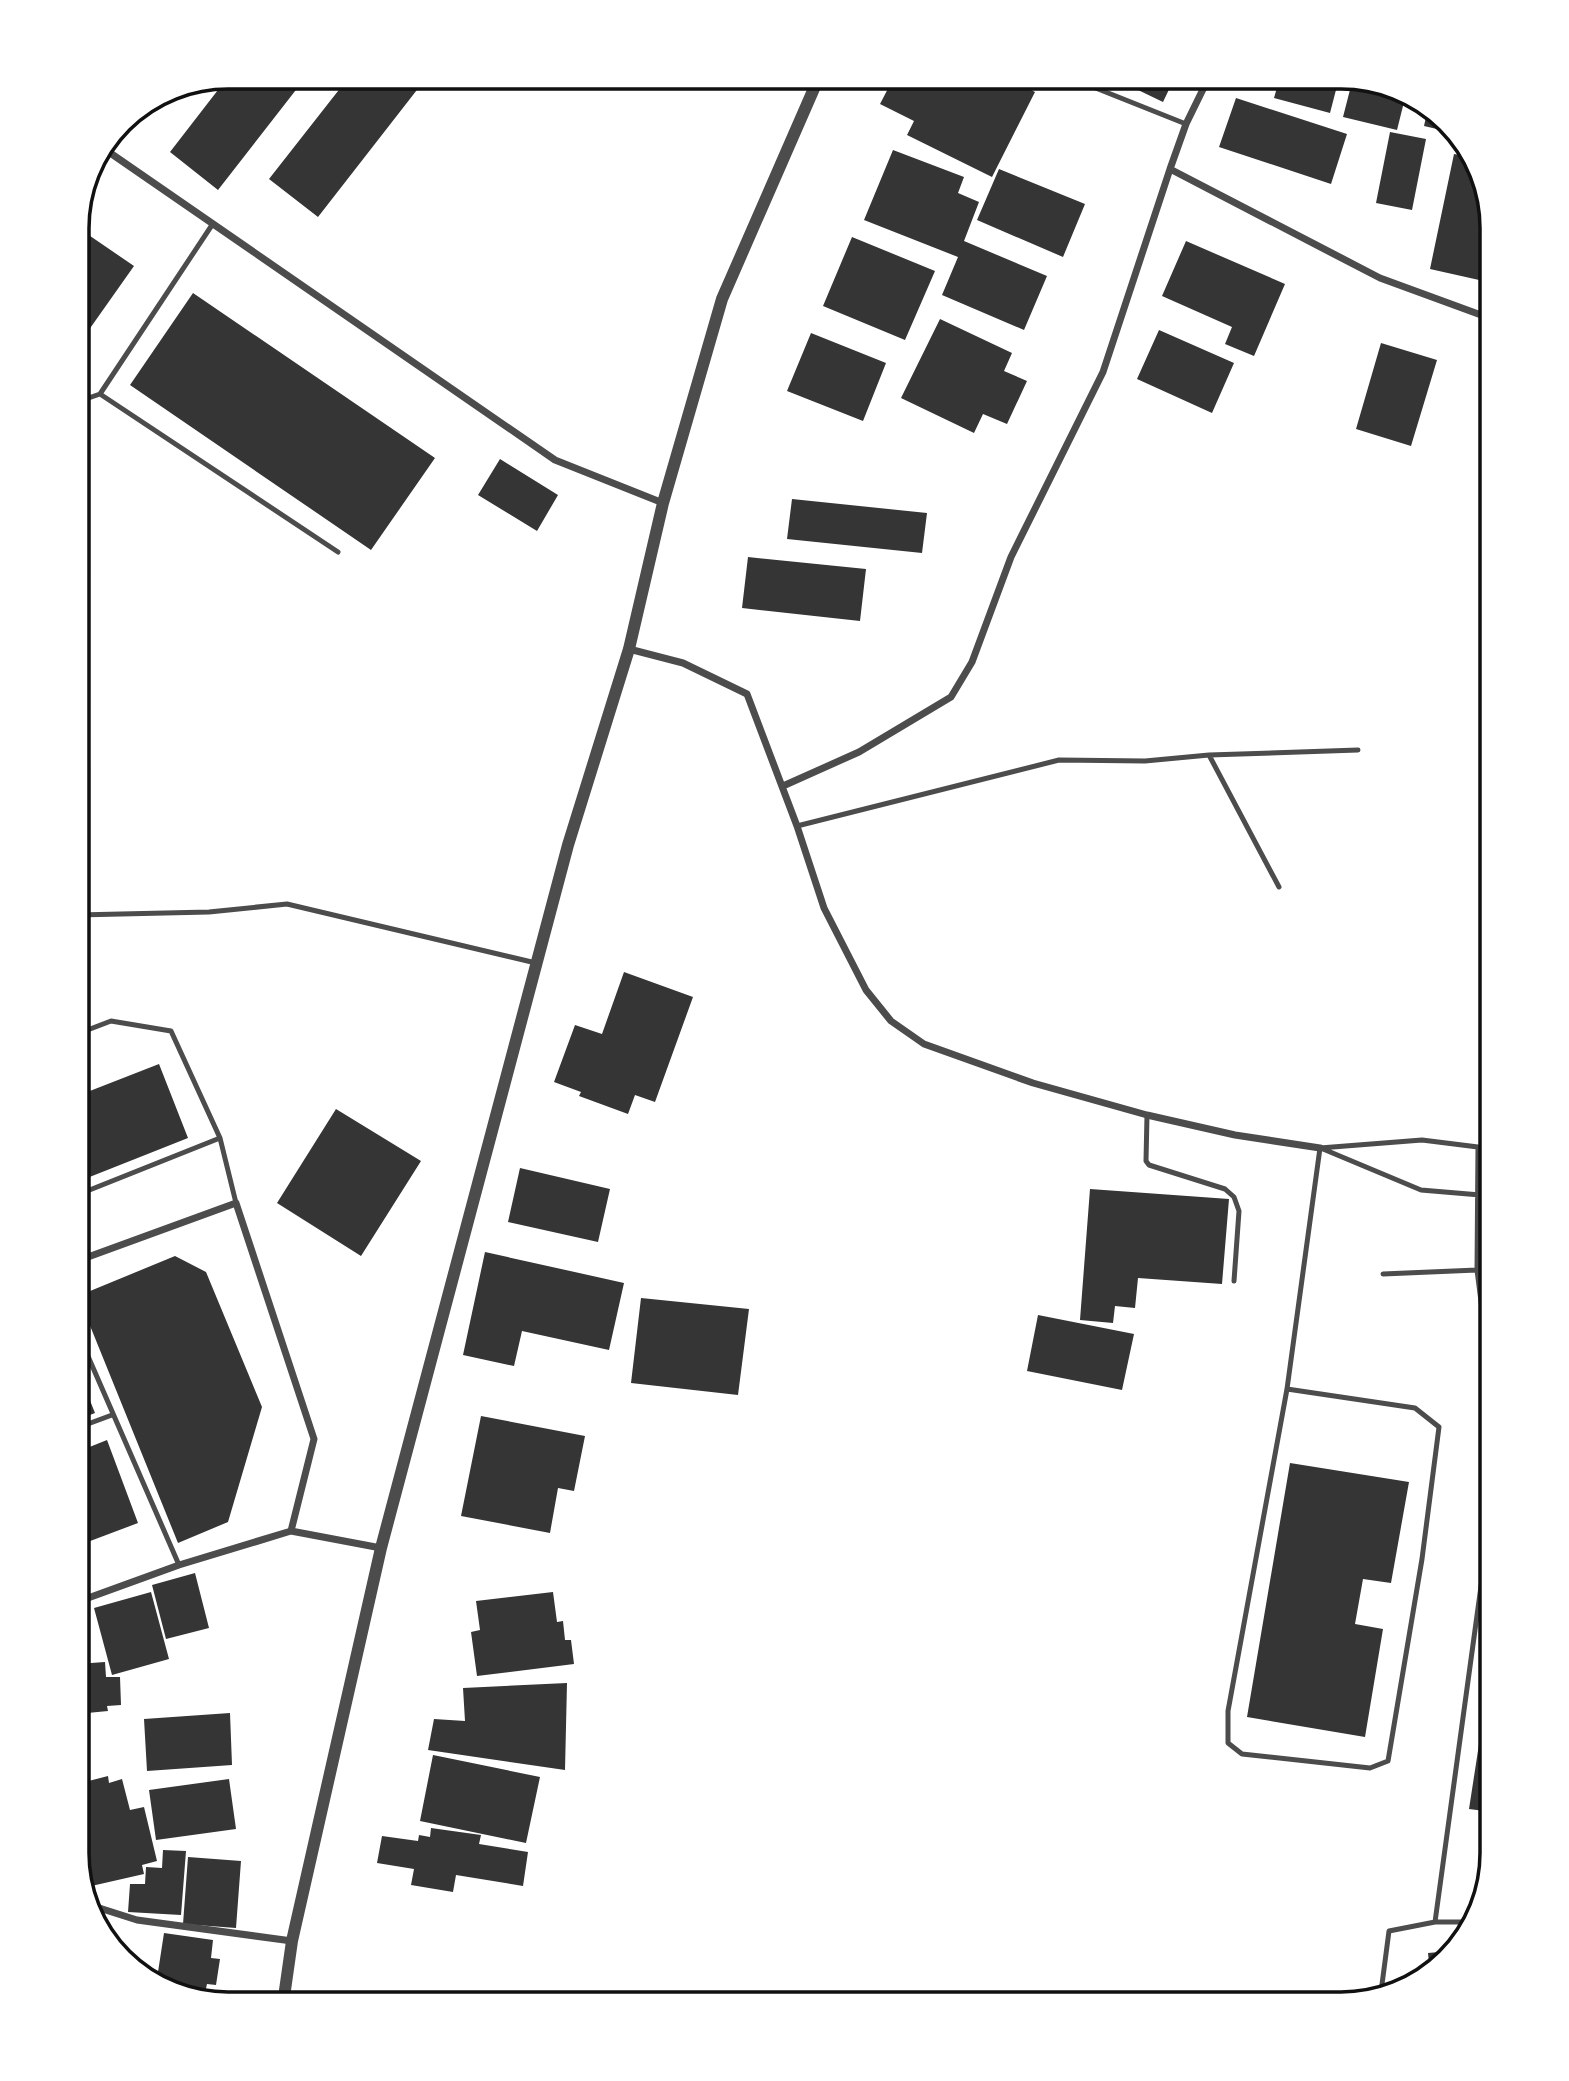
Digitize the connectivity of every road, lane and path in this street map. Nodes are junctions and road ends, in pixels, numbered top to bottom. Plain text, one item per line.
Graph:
1 (813, 90) edge
2 (1101, 90) edge
3 (1203, 90) edge
4 (1186, 124) junction
5 (111, 154) edge
6 (1170, 169) junction
7 (212, 225) junction
8 (1480, 315) edge
9 (100, 394) junction
10 (90, 398) edge
11 (663, 503) junction
12 (338, 552) dead end
13 (629, 649) junction
14 (1358, 750) dead end
15 (1209, 755) junction
16 (783, 786) junction
17 (797, 826) junction
18 (1279, 887) dead end
19 (90, 915) edge
20 (536, 963) junction
21 (90, 1029) edge
22 (1147, 1115) junction
23 (220, 1138) junction
24 (1320, 1148) junction
25 (89, 1190) edge
26 (1478, 1195) junction
27 (236, 1203) junction
28 (89, 1256) edge
29 (1477, 1269) junction
30 (1383, 1275) dead end
31 (1234, 1281) dead end
32 (1480, 1287) edge
33 (89, 1361) edge
34 (1287, 1390) junction
35 (112, 1415) junction
36 (89, 1423) edge
37 (291, 1531) junction
38 (381, 1548) junction
39 (178, 1565) junction
40 (1480, 1594) edge
41 (89, 1598) edge
42 (101, 1909) edge
43 (1435, 1922) junction
44 (1461, 1922) edge
45 (292, 1941) junction
46 (1382, 1985) edge
47 (285, 1992) edge

1 - 11 street
2 - 4 lane
3 - 4 street
4 - 6 street
5 - 7 street
6 - 8 street
6 - 16 street
7 - 9 lane
7 - 11 street
9 - 10 lane
9 - 12 lane
11 - 13 street
13 - 16 street
13 - 20 street
14 - 15 lane
15 - 17 lane
15 - 18 lane
16 - 17 street
17 - 22 street
19 - 20 lane
20 - 38 street
21 - 23 lane
22 - 24 street
22 - 31 lane
23 - 25 lane
23 - 27 lane
24 - 26 lane
24 - 26 lane
24 - 34 lane
26 - 29 lane
27 - 28 street
27 - 37 street
29 - 30 lane
29 - 32 lane
33 - 35 lane
34 - 34 lane
35 - 36 lane
35 - 39 lane
37 - 38 street
37 - 39 street
38 - 45 street
39 - 41 street
40 - 43 lane
42 - 45 street
43 - 44 lane
43 - 46 lane
45 - 47 street

